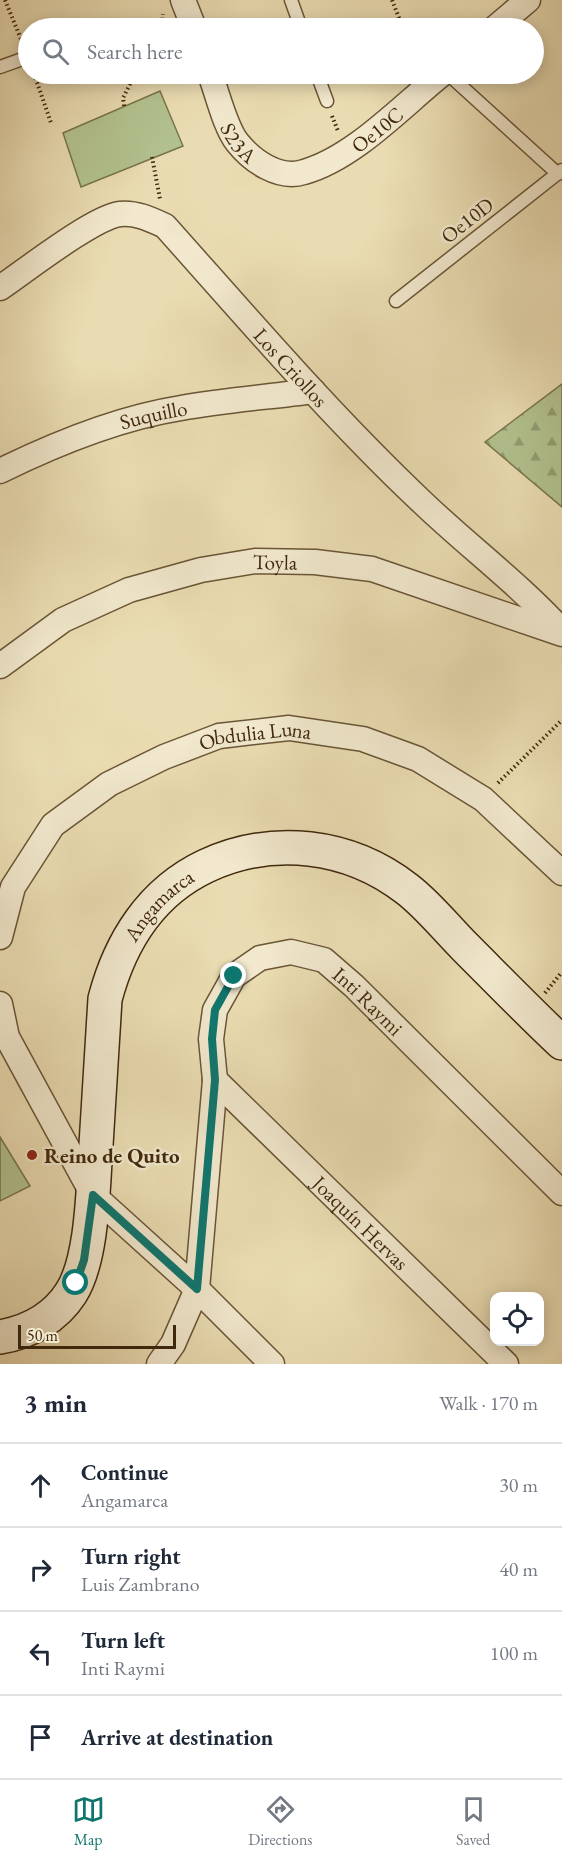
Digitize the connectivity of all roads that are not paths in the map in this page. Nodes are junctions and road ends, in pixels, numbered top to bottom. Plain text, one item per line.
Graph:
1 (183, 0) edge
2 (291, 0) edge
3 (528, 0) edge
4 (190, 18) edge
5 (297, 18) edge
6 (507, 18) edge
7 (18, 61) edge
8 (0, 67) edge
9 (214, 84) edge
10 (321, 84) edge
11 (427, 84) edge
12 (449, 84) edge
13 (327, 101) road end
14 (560, 172) edge
15 (303, 173) joint
16 (0, 288) edge
17 (396, 301) dead end
18 (313, 391) junction
19 (0, 471) edge
20 (562, 633) edge
21 (0, 666) edge
22 (562, 873) edge
23 (0, 937) edge
24 (0, 1004) edge
25 (562, 1043) edge
26 (215, 1080) junction
27 (562, 1193) edge
28 (93, 1195) junction
29 (197, 1289) junction
30 (0, 1337) edge
31 (159, 1364) edge
32 (272, 1364) edge
33 (506, 1364) edge

1 - 4 street
2 - 5 lane
3 - 6 street
7 - 8 lane
9 - 15 street, S23A
10 - 13 lane
11 - 15 street, Oe10C
12 - 14 lane
14 - 17 lane, Oe10D
16 - 18 street, Los Criollos
18 - 19 street, Suquillo
18 - 20 street, Los Criollos
20 - 21 street, Toyla
22 - 23 street, Obdulia Luna
24 - 28 street
25 - 28 street, Angamarca
26 - 27 street, Inti Raymi
26 - 29 street, Inti Raymi
26 - 33 street, Joaquín Hervas
28 - 29 street
28 - 30 street, Angamarca
29 - 31 street, Inti Raymi
29 - 32 street

